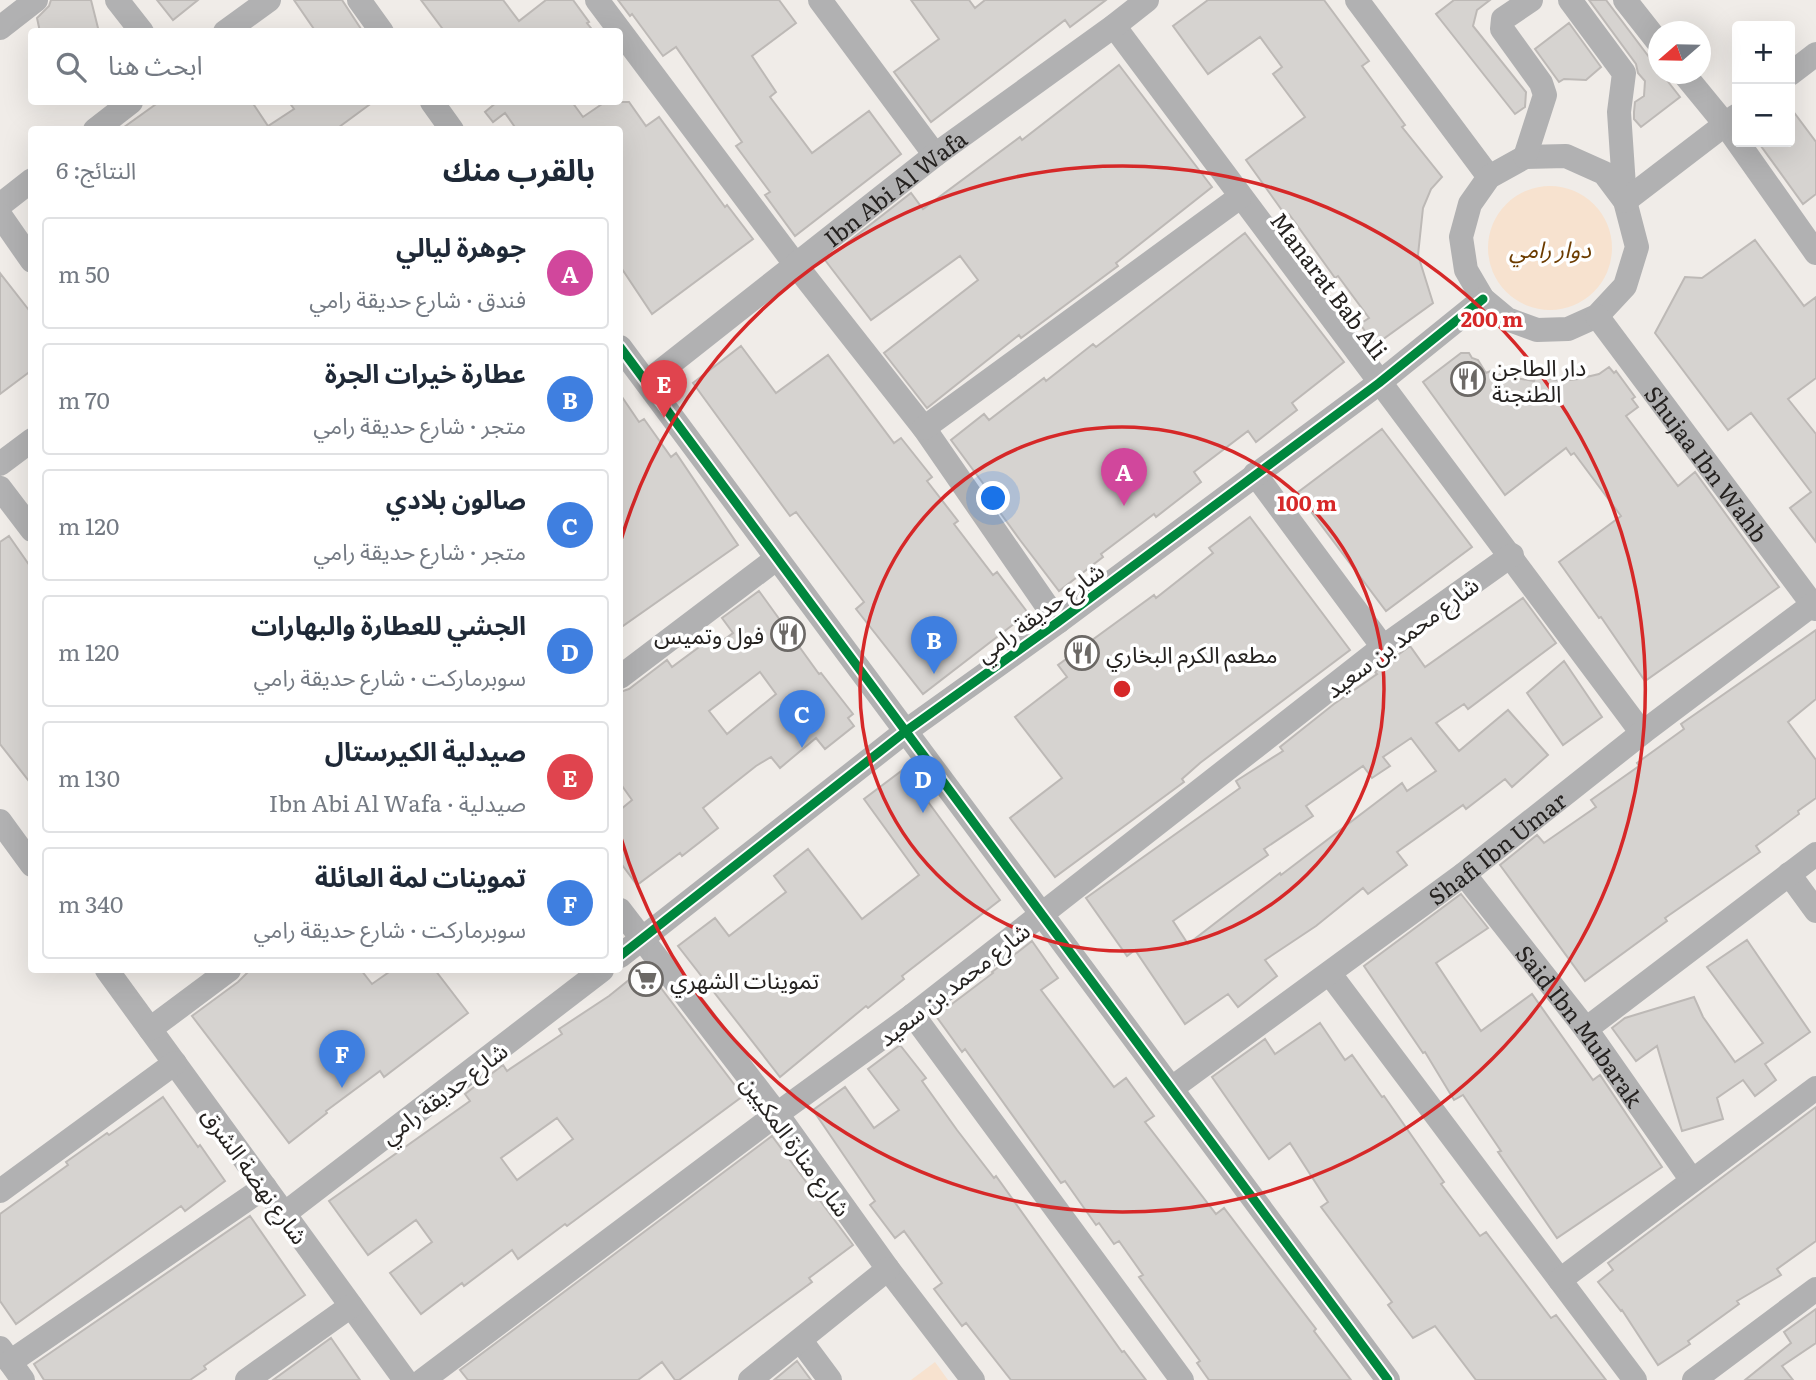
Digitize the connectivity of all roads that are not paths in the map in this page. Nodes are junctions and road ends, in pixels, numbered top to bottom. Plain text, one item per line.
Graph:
1 (36, 0) edge
2 (117, 0) edge
3 (269, 0) edge
4 (359, 0) edge
5 (597, 0) edge
6 (1147, 0) edge
7 (1357, 0) edge
8 (1531, 0) edge
9 (1570, 0) edge
10 (1625, 0) edge
11 (827, 3) edge
12 (1114, 26) junction
13 (0, 28) edge
14 (139, 28) edge
15 (230, 28) edge
16 (379, 28) edge
17 (618, 28) edge
18 (1648, 29) edge
19 (623, 35) edge
20 (1816, 54) edge
21 (1795, 70) edge
22 (1694, 84) edge
23 (127, 105) edge
24 (1731, 120) edge
25 (100, 126) edge
26 (935, 155) junction
27 (1525, 157) junction
28 (1489, 177) junction
29 (28, 183) edge
30 (1240, 197) junction
31 (1625, 201) junction
32 (0, 205) edge
33 (0, 215) edge
34 (1816, 253) edge
35 (28, 255) edge
36 (795, 264) junction
37 (1483, 299) junction
38 (1597, 316) junction
39 (623, 351) edge
40 (647, 382) junction
41 (1379, 383) junction
42 (924, 428) junction
43 (28, 443) edge
44 (0, 464) edge
45 (1255, 474) junction
46 (0, 488) edge
47 (28, 525) edge
48 (1512, 555) junction
49 (776, 559) junction
50 (1815, 605) edge
51 (1058, 622) junction
52 (1383, 647) junction
53 (623, 675) edge
54 (906, 731) junction
55 (1642, 733) junction
56 (3, 832) edge
57 (1816, 854) edge
58 (28, 860) edge
59 (1464, 874) junction
60 (1789, 874) junction
61 (1816, 911) edge
62 (623, 914) edge
63 (1043, 914) junction
64 (641, 940) junction
65 (623, 954) edge
66 (109, 973) edge
67 (225, 973) edge
68 (598, 973) edge
69 (1330, 974) junction
70 (913, 1015) junction
71 (150, 1029) junction
72 (1586, 1029) junction
73 (175, 1063) junction
74 (1172, 1088) junction
75 (1816, 1088) edge
76 (777, 1114) junction
77 (1691, 1180) junction
78 (265, 1187) junction
79 (0, 1191) edge
80 (284, 1213) junction
81 (888, 1269) junction
82 (1560, 1280) junction
83 (1816, 1289) edge
84 (351, 1306) junction
85 (801, 1341) junction
86 (11, 1363) edge
87 (247, 1380) edge
88 (405, 1380) edge
89 (423, 1380) edge
90 (750, 1380) edge
91 (830, 1380) edge
92 (973, 1380) edge
93 (1182, 1380) edge
94 (1386, 1380) edge
95 (1635, 1380) edge
96 (1694, 1380) edge

1 - 13 street
2 - 14 street
3 - 15 street
4 - 16 street
5 - 17 street
6 - 12 street, Ibn Abi Al Wafa
7 - 28 street
8 - 27 street
9 - 31 street
10 - 18 street
11 - 26 street
12 - 26 street, Ibn Abi Al Wafa
12 - 30 street, Manarat Bab Ali
19 - 36 street
20 - 21 street
22 - 24 street
23 - 25 street
24 - 31 street
24 - 34 street
26 - 36 street, Ibn Abi Al Wafa
27 - 28 street
27 - 31 street
28 - 37 street
29 - 32 street
30 - 41 street, Manarat Bab Ali
30 - 42 street
31 - 38 street
33 - 35 street
36 - 40 street, Ibn Abi Al Wafa
36 - 42 street
37 - 38 street
37 - 41 street, شارع حديقة رامي
38 - 50 street, Shujaa Ibn Wahb
39 - 40 street
40 - 49 street
41 - 45 street, شارع حديقة رامي
41 - 48 street, Manarat Bab Ali
42 - 51 street
43 - 44 street
45 - 51 street, شارع حديقة رامي
45 - 52 street
46 - 47 street
48 - 52 street, شارع محمد بن سعيد
48 - 55 street, Manarat Bab Ali
49 - 53 street
49 - 54 street
50 - 55 street, Shafi Ibn Umar
51 - 54 street, شارع حديقة رامي
52 - 63 street, شارع محمد بن سعيد
54 - 63 street
54 - 64 street, شارع حديقة رامي
55 - 59 street, Shafi Ibn Umar
56 - 58 street
57 - 60 street
59 - 69 street, Shafi Ibn Umar
59 - 72 street, Said Ibn Mubarak
60 - 61 street
60 - 72 street
62 - 64 street, شارع منارة المكيين
63 - 70 street, شارع محمد بن سعيد
63 - 74 street
64 - 65 street, شارع حديقة رامي
64 - 76 street, شارع منارة المكيين
66 - 71 street, شارع نهضة الشرق
67 - 71 street
68 - 80 street, شارع حديقة رامي
69 - 74 street, Shafi Ibn Umar
69 - 82 street
70 - 76 street, شارع محمد بن سعيد
70 - 93 street
71 - 73 street, شارع نهضة الشرق
72 - 77 street, Said Ibn Mubarak
73 - 78 street, شارع نهضة الشرق
73 - 79 street
74 - 94 street
75 - 77 street
76 - 81 street, شارع منارة المكيين
76 - 89 street, شارع محمد بن سعيد
77 - 82 street
78 - 80 street, شارع نهضة الشرق
78 - 86 street
80 - 84 street, شارع نهضة الشرق
81 - 85 street
81 - 92 street, شارع منارة المكيين
82 - 95 street
83 - 96 street
84 - 87 street
84 - 88 street, شارع نهضة الشرق
85 - 90 street
85 - 91 street

